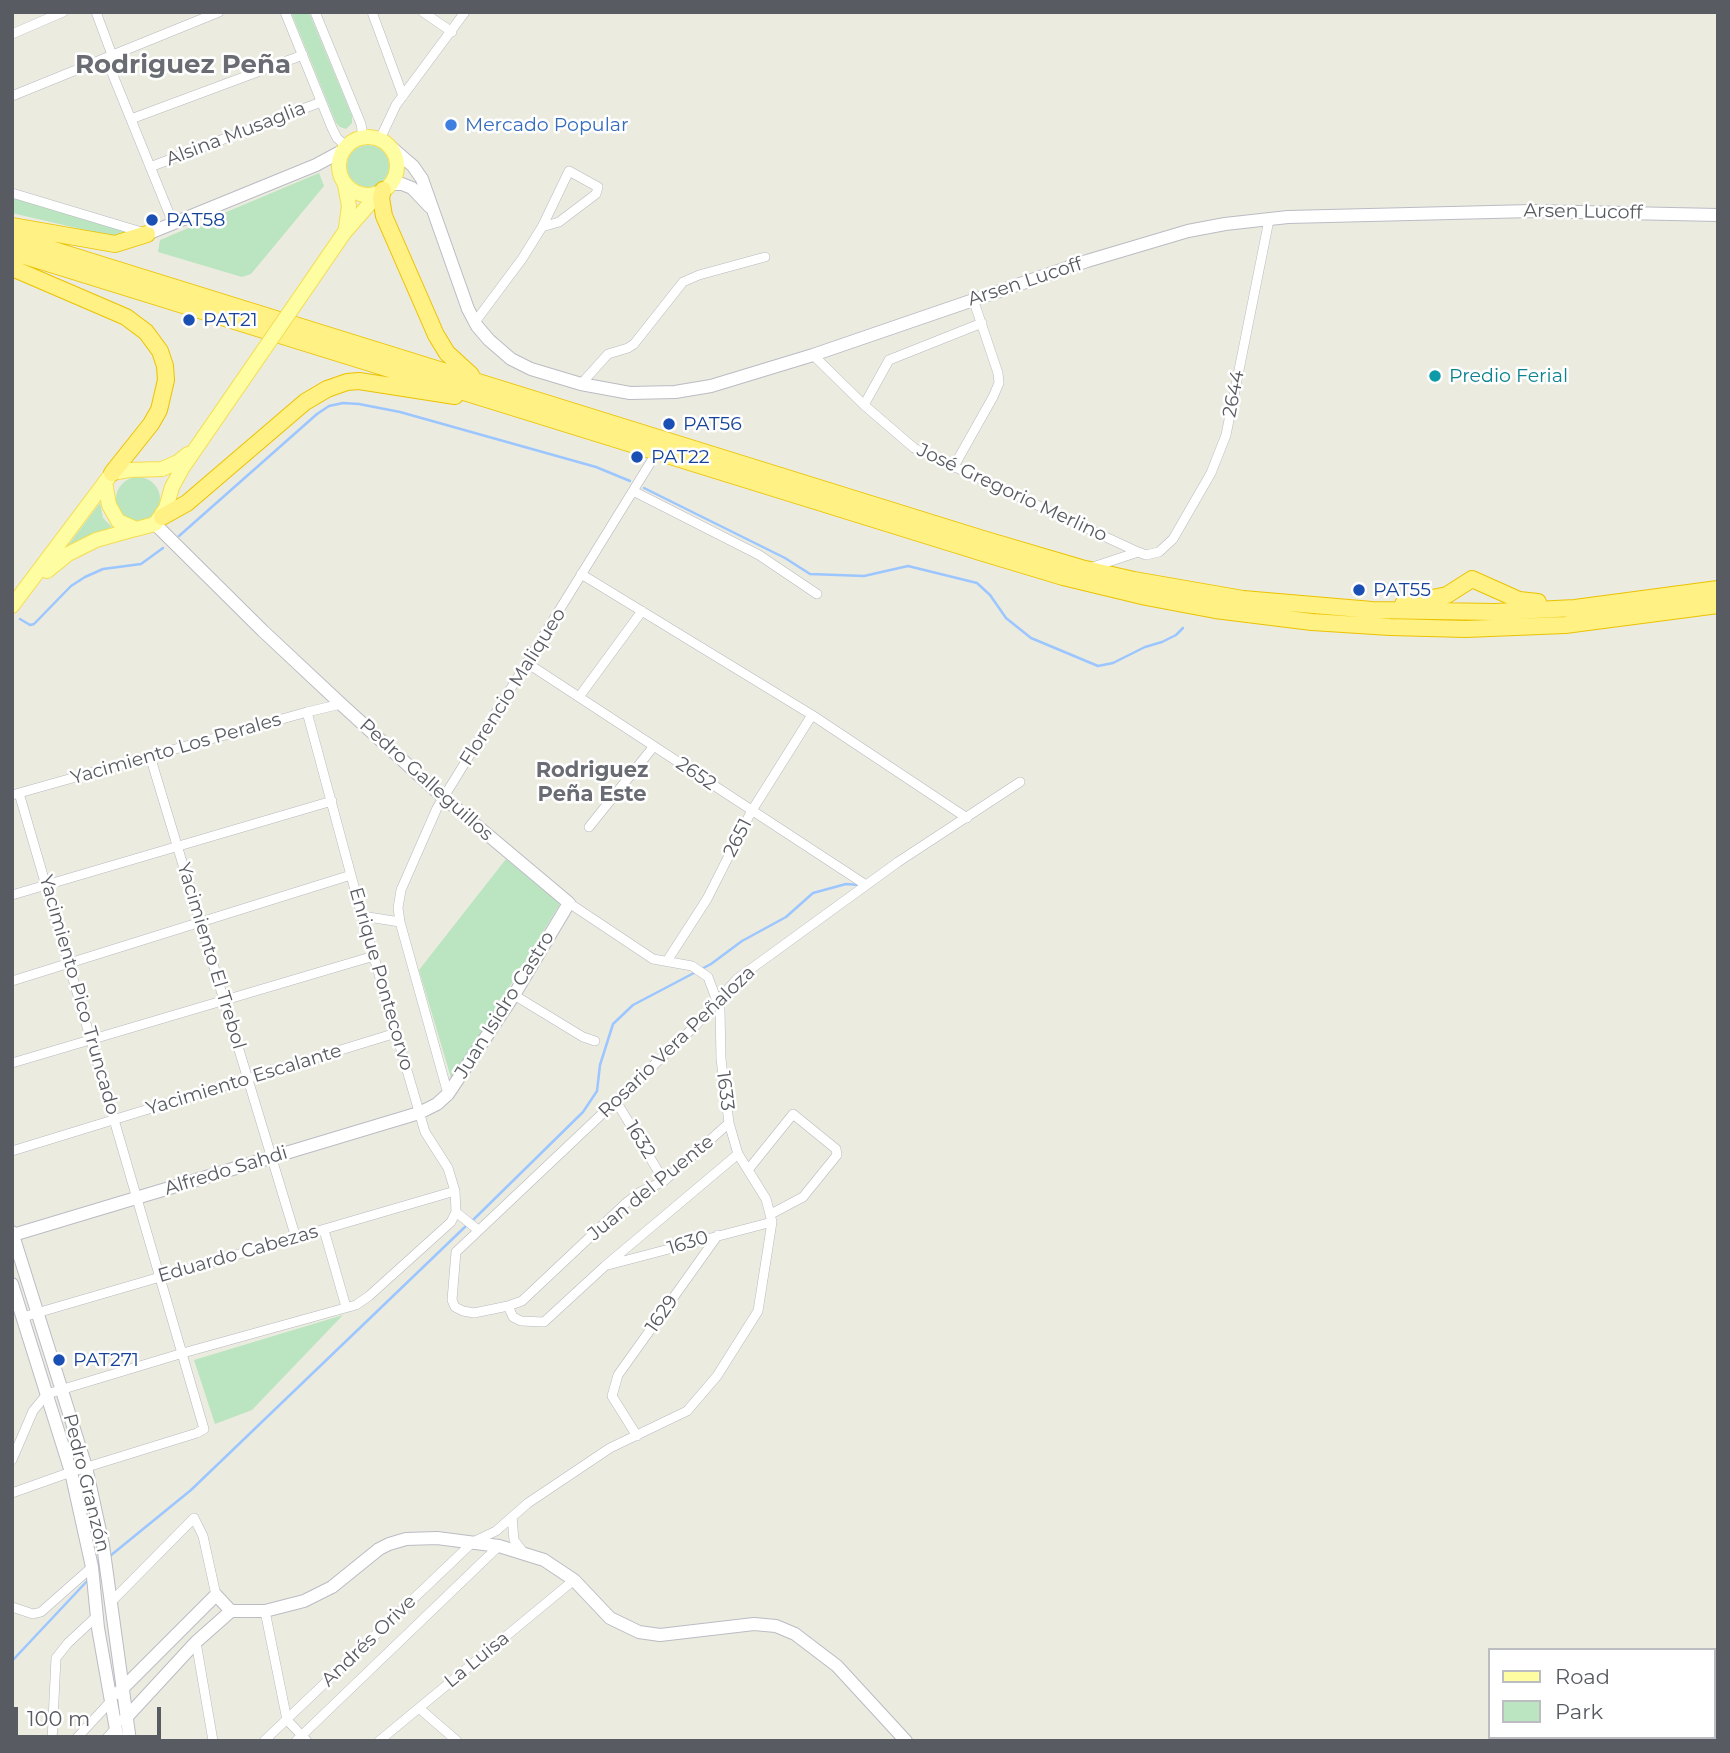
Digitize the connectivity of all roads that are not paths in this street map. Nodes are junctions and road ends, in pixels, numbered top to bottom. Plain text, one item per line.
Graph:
1 (63, 12) edge
2 (96, 12) edge
3 (219, 12) edge
4 (285, 12) edge
5 (315, 12) edge
6 (372, 12) edge
7 (423, 12) edge
8 (463, 13) edge
9 (452, 32) junction
10 (12, 34) edge
11 (303, 55) junction
12 (109, 57) junction
13 (12, 96) edge
14 (402, 96) junction
15 (321, 102) junction
16 (131, 119) junction
17 (363, 137) junction
18 (385, 143) junction
19 (344, 148) junction
20 (150, 167) junction
21 (345, 185) junction
22 (384, 189) junction
23 (12, 193) edge
24 (1718, 215) edge
25 (436, 216) junction
26 (1269, 220) junction
27 (173, 223) junction
28 (12, 226) edge
29 (542, 227) junction
30 (147, 233) junction
31 (344, 233) junction
32 (12, 237) edge
33 (12, 252) edge
34 (765, 257) dead end
35 (12, 268) edge
36 (973, 299) junction
37 (475, 322) junction
38 (982, 323) junction
39 (813, 355) junction
40 (581, 384) junction
41 (495, 387) junction
42 (511, 405) junction
43 (864, 405) junction
44 (197, 446) junction
45 (657, 452) junction
46 (953, 468) junction
47 (145, 470) junction
48 (109, 478) junction
49 (633, 491) junction
50 (168, 499) junction
51 (158, 520) junction
52 (136, 529) junction
53 (1138, 552) junction
54 (1159, 552) joint
55 (1087, 569) junction
56 (581, 575) junction
57 (1718, 589) edge
58 (817, 594) dead end
59 (16, 601) edge
60 (1718, 605) edge
61 (1575, 608) junction
62 (1372, 610) junction
63 (642, 611) junction
64 (527, 663) junction
65 (579, 697) junction
66 (341, 704) junction
67 (307, 712) junction
68 (811, 715) junction
69 (654, 746) junction
70 (150, 756) junction
71 (1020, 782) dead end
72 (16, 794) edge
73 (444, 798) junction
74 (332, 801) junction
75 (751, 812) junction
76 (967, 818) junction
77 (589, 827) dead end
78 (177, 846) junction
79 (351, 875) junction
80 (46, 885) junction
81 (866, 885) junction
82 (12, 895) edge
83 (569, 903) junction
84 (362, 916) junction
85 (200, 922) junction
86 (400, 922) junction
87 (374, 956) junction
88 (667, 961) junction
89 (69, 963) junction
90 (12, 981) edge
91 (514, 995) junction
92 (224, 1000) junction
93 (717, 1001) junction
94 (396, 1033) junction
95 (92, 1040) junction
96 (595, 1041) dead end
97 (12, 1063) edge
98 (248, 1079) junction
99 (448, 1094) junction
100 (616, 1101) junction
101 (437, 1104) joint
102 (419, 1112) junction
103 (115, 1120) junction
104 (729, 1123) junction
105 (12, 1152) edge
106 (738, 1154) junction
107 (272, 1157) junction
108 (748, 1170) junction
109 (664, 1181) junction
110 (454, 1192) junction
111 (138, 1198) junction
112 (456, 1212) junction
113 (772, 1218) junction
114 (324, 1230) junction
115 (478, 1230) junction
116 (13, 1234) edge
117 (718, 1235) junction
118 (296, 1238) junction
119 (605, 1266) junction
120 (161, 1276) junction
121 (12, 1284) edge
122 (508, 1306) junction
123 (346, 1307) junction
124 (37, 1313) junction
125 (23, 1317) junction
126 (183, 1353) junction
127 (61, 1389) junction
128 (47, 1394) junction
129 (12, 1433) edge
130 (637, 1436) junction
131 (22, 1437) junction
132 (12, 1460) edge
133 (86, 1467) junction
134 (71, 1472) junction
135 (12, 1493) edge
136 (512, 1517) junction
137 (473, 1542) junction
138 (499, 1546) junction
139 (523, 1552) junction
140 (92, 1567) junction
141 (575, 1580) junction
142 (216, 1595) junction
143 (111, 1601) junction
144 (12, 1607) edge
145 (232, 1611) junction
146 (265, 1611) junction
147 (97, 1616) junction
148 (197, 1642) junction
149 (123, 1689) junction
150 (111, 1701) junction
151 (419, 1707) junction
152 (126, 1718) junction
153 (287, 1720) junction
154 (117, 1735) edge
155 (302, 1738) edge
156 (52, 1741) edge
157 (74, 1741) edge
158 (104, 1741) edge
159 (130, 1741) edge
160 (213, 1741) edge
161 (264, 1741) edge
162 (380, 1741) edge
163 (457, 1741) edge
164 (906, 1741) edge

1 - 10 street
2 - 12 street
3 - 12 street
4 - 11 street
5 - 17 street
6 - 14 street
7 - 9 street
8 - 9 street
9 - 14 street
11 - 15 street
11 - 16 street
12 - 13 street
12 - 16 street
14 - 18 street
15 - 19 street
15 - 20 street, Alsina Musaglia
16 - 20 street
17 - 18 main road
17 - 19 main road
18 - 22 main road
18 - 25 street, Arsen Lucoff
19 - 21 main road
19 - 27 street
20 - 27 street
21 - 22 main road
21 - 31 main road
22 - 25 street, Arsen Lucoff
22 - 31 main road
22 - 41 highway
23 - 30 street
24 - 26 street, Arsen Lucoff
25 - 37 street, Arsen Lucoff
26 - 36 street, Arsen Lucoff
26 - 54 street, 2644
27 - 30 street
28 - 30 highway
29 - 29 street
29 - 37 street
31 - 44 main road, bridge
32 - 41 highway
33 - 42 highway
34 - 40 street
35 - 48 highway
36 - 38 street
36 - 39 street, Arsen Lucoff
37 - 40 street, Arsen Lucoff
38 - 43 street
38 - 46 street
39 - 40 street, Arsen Lucoff
39 - 43 street, José Gregorio Merlino
41 - 55 highway
42 - 45 highway
42 - 51 highway
43 - 46 street, José Gregorio Merlino
44 - 47 main road
44 - 50 main road
45 - 49 street, Florencio Maliqueo
45 - 60 highway
46 - 53 street, José Gregorio Merlino
47 - 48 main road
47 - 50 main road
48 - 52 main road
48 - 59 main road
49 - 56 street, Florencio Maliqueo
49 - 58 street
50 - 51 main road
51 - 52 main road
51 - 66 street, Pedro Galleguillos
52 - 59 main road
53 - 54 street, José Gregorio Merlino
53 - 55 street
55 - 62 highway
56 - 63 street
56 - 64 street, Florencio Maliqueo
57 - 61 highway
61 - 62 highway
61 - 62 highway
63 - 65 street
63 - 68 street
64 - 65 street, 2652
64 - 73 street, Florencio Maliqueo
65 - 69 street, 2652
66 - 67 street, Yacimiento Los Perales
66 - 73 street, Pedro Galleguillos
67 - 70 street, Yacimiento Los Perales
67 - 74 street, Enrique Pontecorvo
68 - 75 street, 2651
68 - 76 street
69 - 75 street, 2652
69 - 77 street
70 - 72 street, Yacimiento Los Perales
70 - 78 street, Yacimiento El Trebol
71 - 76 street, Rosario Vera Peñaloza
72 - 80 street, Yacimiento Pico Truncado
73 - 83 street, Pedro Galleguillos
73 - 86 street, Florencio Maliqueo
74 - 78 street
74 - 79 street, Enrique Pontecorvo
75 - 81 street, 2652
75 - 88 street, 2651
76 - 81 street, Rosario Vera Peñaloza
78 - 80 street
78 - 85 street, Yacimiento El Trebol
79 - 84 street, Enrique Pontecorvo
79 - 85 street
80 - 82 street
80 - 89 street, Yacimiento Pico Truncado
81 - 93 street, Rosario Vera Peñaloza
83 - 88 street, Pedro Galleguillos
83 - 91 street, Juan Isidro Castro
84 - 86 street
84 - 87 street, Enrique Pontecorvo
85 - 89 street
85 - 92 street, Yacimiento El Trebol
86 - 99 street, Florencio Maliqueo
87 - 92 street
87 - 94 street, Enrique Pontecorvo
88 - 93 street, Pedro Galleguillos
89 - 90 street
89 - 95 street, Yacimiento Pico Truncado
91 - 96 street
91 - 99 street, Juan Isidro Castro
92 - 95 street
92 - 98 street, Yacimiento El Trebol
93 - 100 street, Rosario Vera Peñaloza
93 - 104 street, 1633
94 - 98 street, Yacimiento Escalante
94 - 102 street, Enrique Pontecorvo
95 - 97 street
95 - 103 street, Yacimiento Pico Truncado
98 - 103 street, Yacimiento Escalante
98 - 107 street, Yacimiento El Trebol
99 - 101 street, Juan Isidro Castro
100 - 109 street, 1632
100 - 115 street, Rosario Vera Peñaloza
101 - 102 street, Alfredo Sahdi
102 - 107 street, Alfredo Sahdi
102 - 110 street, Enrique Pontecorvo
103 - 105 street, Yacimiento Escalante
103 - 111 street, Yacimiento Pico Truncado
104 - 106 street, 1633
104 - 109 street, Juan del Puente
106 - 108 street, 1633
106 - 119 street, Juan del Puente
107 - 111 street, Alfredo Sahdi
107 - 118 street, Yacimiento El Trebol
108 - 113 street, 1633
108 - 113 street, 1630
109 - 122 street, Juan del Puente
110 - 112 street, Enrique Pontecorvo
110 - 114 street, Eduardo Cabezas
111 - 116 street, Alfredo Sahdi
111 - 120 street, Yacimiento Pico Truncado
112 - 115 street
112 - 123 street
113 - 117 street, 1630
113 - 130 street, Andrés Orive
114 - 118 street, Eduardo Cabezas
114 - 123 street
115 - 122 street, Rosario Vera Peñaloza
116 - 124 street, Pedro Granzón
117 - 119 street, 1630
117 - 130 street, 1629
118 - 120 street, Eduardo Cabezas
119 - 122 street, Juan del Puente
120 - 124 street, Eduardo Cabezas
120 - 126 street, Yacimiento Pico Truncado
121 - 125 street, Pedro Granzón
123 - 126 street
124 - 125 street, Eduardo Cabezas
124 - 127 street, Pedro Granzón
125 - 128 street, Pedro Granzón
126 - 127 street
126 - 133 street, Yacimiento Pico Truncado
127 - 128 street
127 - 133 street, Pedro Granzón
128 - 131 street
128 - 134 street, Pedro Granzón
129 - 131 street
130 - 136 street, Andrés Orive
131 - 132 street
133 - 134 street
133 - 143 street, Pedro Granzón
134 - 135 street
134 - 140 street, Pedro Granzón
136 - 137 street, Andrés Orive
136 - 139 street
137 - 138 street
137 - 146 street
137 - 153 street, Andrés Orive
138 - 139 street
138 - 155 street, Andrés Orive
139 - 141 street
140 - 144 street
140 - 147 street, Pedro Granzón
141 - 151 street, La Luisa
141 - 164 street
142 - 143 street
142 - 145 street
142 - 149 street
143 - 149 street, Pedro Granzón
145 - 146 street
145 - 148 street
146 - 153 street
147 - 150 street, Pedro Granzón
147 - 156 street
148 - 152 street
148 - 160 street
149 - 150 street
149 - 152 street, Pedro Granzón
150 - 154 street, Pedro Granzón
150 - 157 street
151 - 162 street, La Luisa
151 - 163 street
152 - 154 street
152 - 159 street, Pedro Granzón
153 - 155 street
153 - 161 street, Andrés Orive
154 - 158 street

